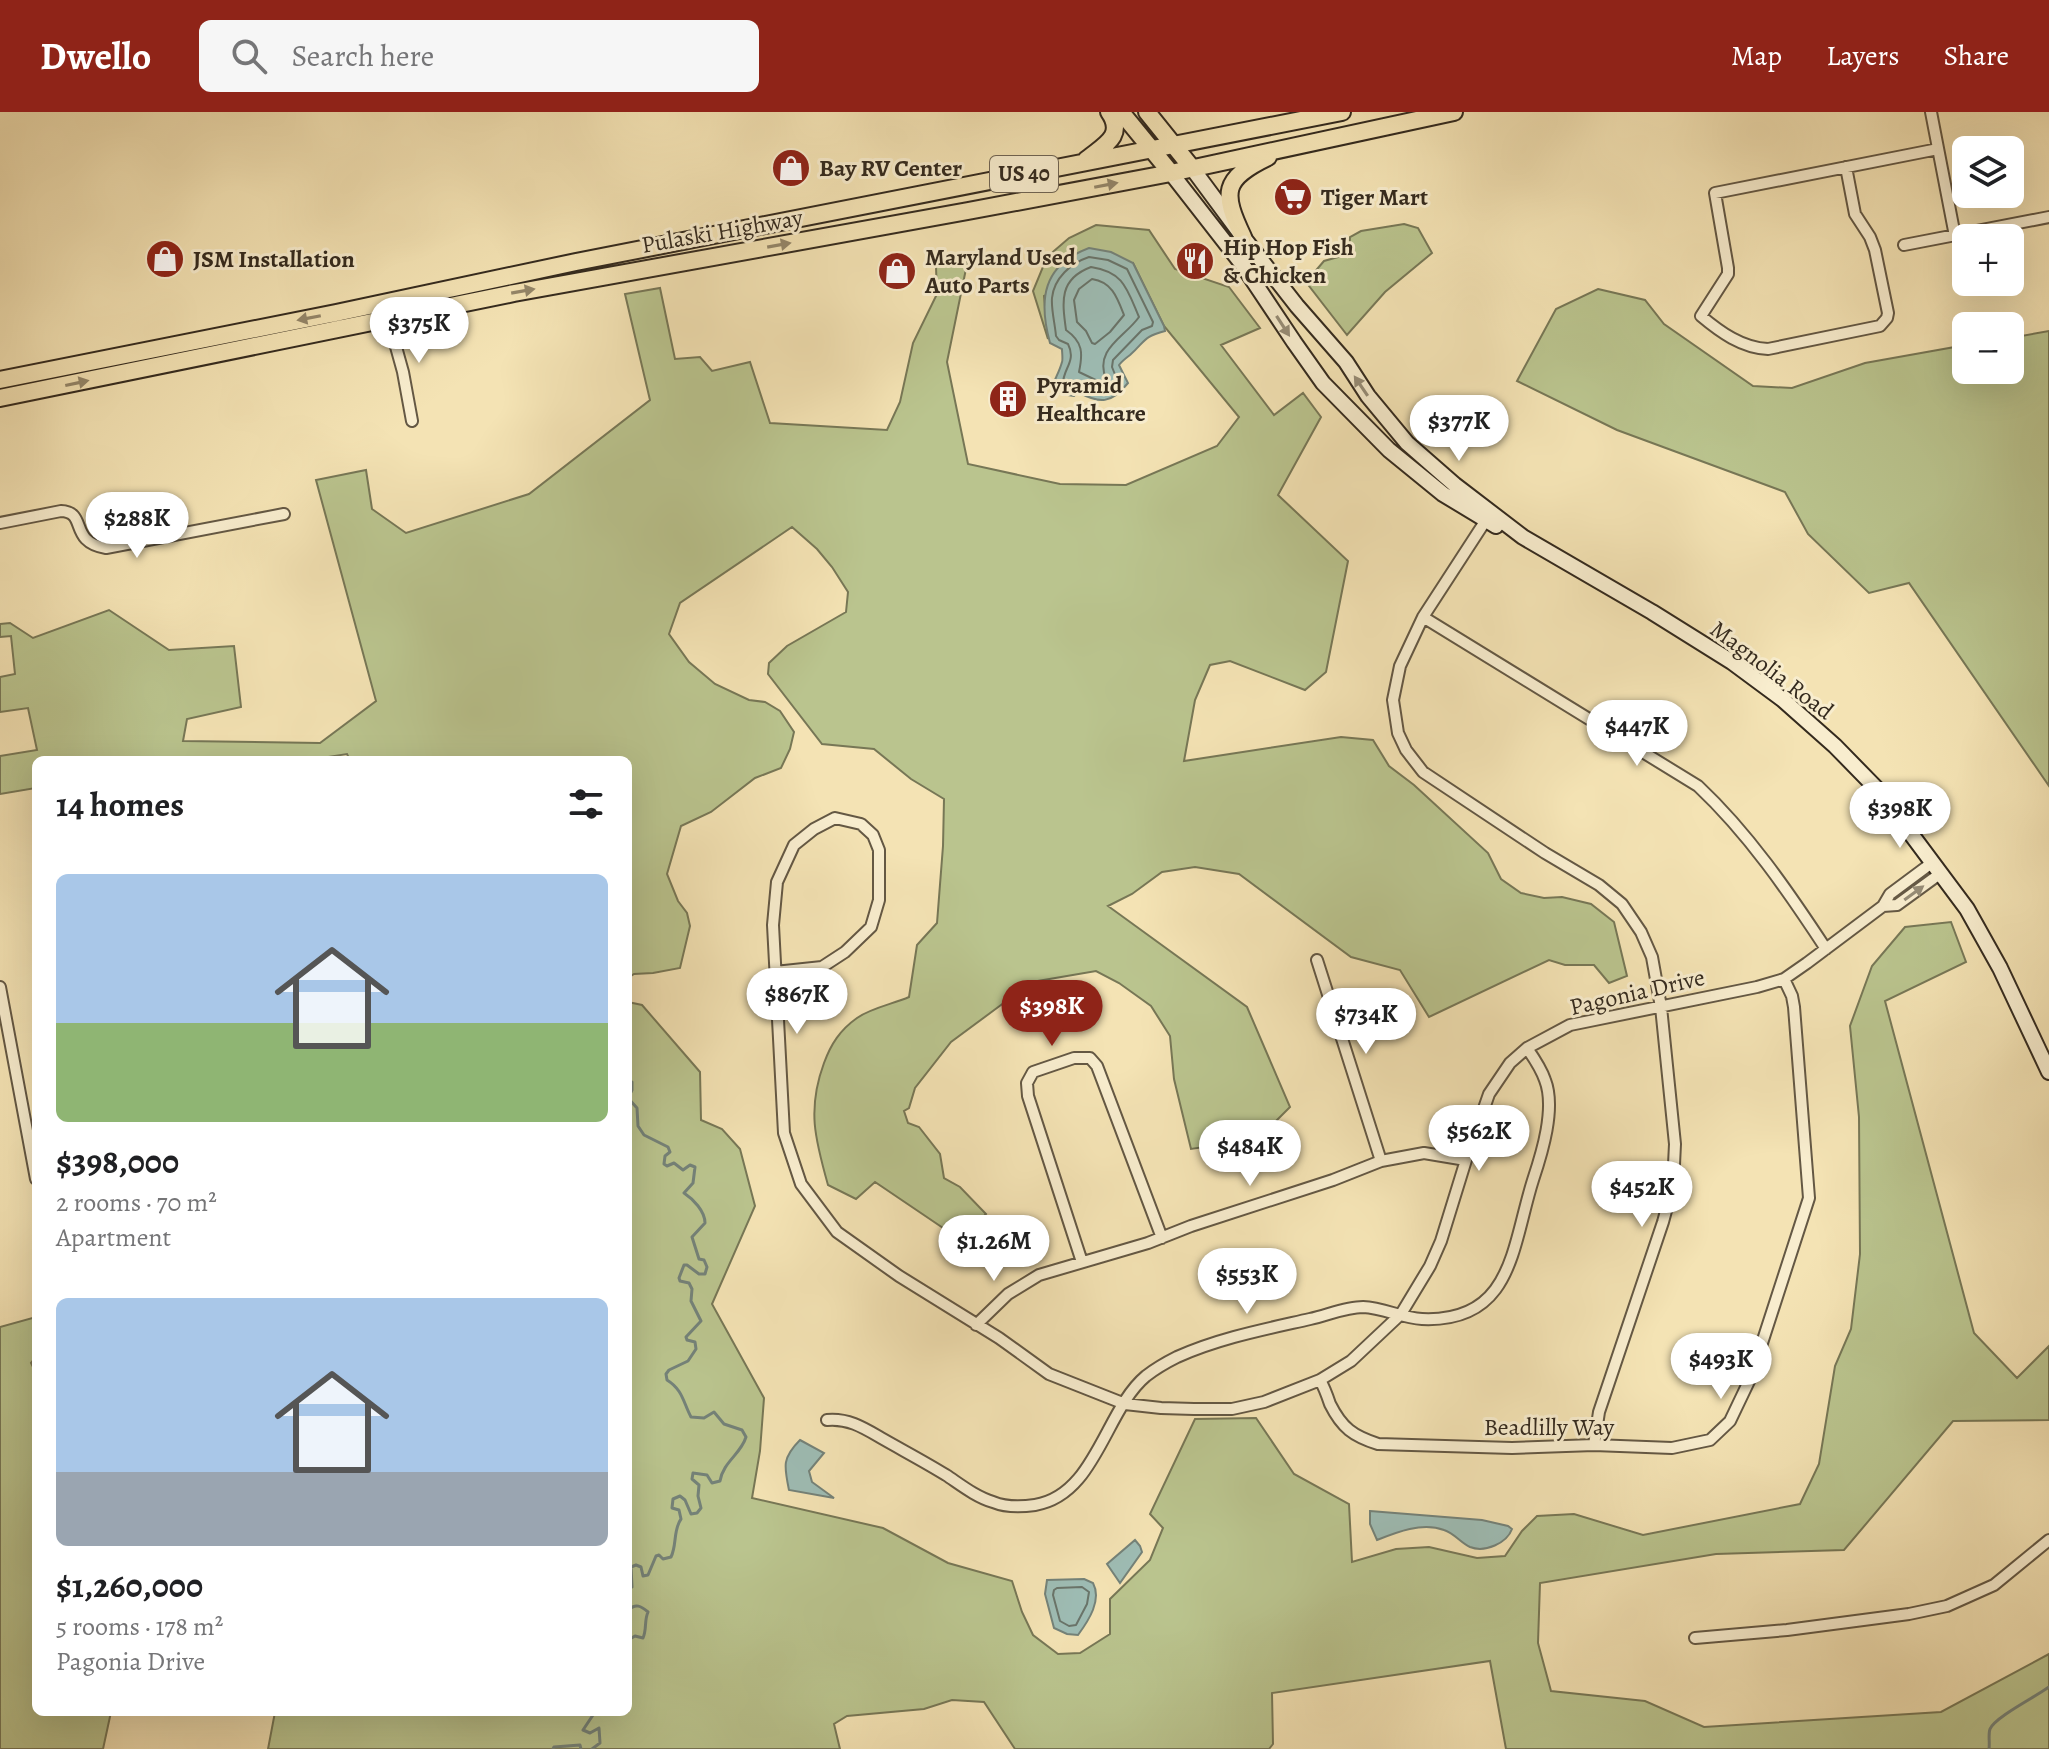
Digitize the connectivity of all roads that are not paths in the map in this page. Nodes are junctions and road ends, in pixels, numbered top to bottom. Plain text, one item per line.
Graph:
1 (1109, 112) edge
2 (1121, 112) edge
3 (1147, 112) edge
4 (1342, 112) edge
5 (1454, 112) edge
6 (1931, 112) edge
7 (1304, 144) junction
8 (1174, 145) junction
9 (1152, 149) junction
10 (1938, 149) junction
11 (1082, 163) junction
12 (1846, 167) junction
13 (1192, 168) junction
14 (1171, 173) junction
15 (896, 199) junction
16 (2049, 217) edge
17 (901, 223) junction
18 (1953, 224) edge
19 (2014, 224) edge
20 (1243, 237) junction
21 (1952, 237) edge
22 (1904, 245) dead end
23 (388, 318) junction
24 (0, 380) edge
25 (0, 398) edge
26 (412, 421) dead end
27 (284, 514) dead end
28 (1486, 520) junction
29 (0, 523) edge
30 (1591, 576) junction
31 (1423, 617) junction
32 (1937, 868) junction
33 (1826, 949) junction
34 (1317, 960) dead end
35 (775, 972) junction
36 (1784, 979) junction
37 (0, 987) edge
38 (1661, 1007) junction
39 (1527, 1048) junction
40 (2049, 1072) edge
41 (32, 1158) edge
42 (1466, 1160) junction
43 (1381, 1161) junction
44 (1162, 1238) junction
45 (1082, 1262) junction
46 (1401, 1314) junction
47 (976, 1325) junction
48 (1320, 1380) junction
49 (1125, 1404) junction
50 (827, 1420) dead end
51 (1594, 1445) junction
52 (2049, 1540) edge
53 (1695, 1638) dead end

1 - 11 main road
2 - 9 main road
3 - 8 main road
4 - 8 main road, Pulaski Highway / US 40
5 - 7 main road, Pulaski Highway / US 40
6 - 10 street
7 - 13 main road, Pulaski Highway / US 40
7 - 20 main road
8 - 9 main road, Pulaski Highway / US 40
8 - 13 main road
9 - 11 main road, Pulaski Highway / US 40
9 - 14 main road
10 - 12 street
10 - 18 street
11 - 15 main road, Pulaski Highway / US 40
12 - 12 street
13 - 14 main road, Pulaski Highway / US 40
13 - 20 main road, Magnolia Road
17 -> 14 main road, Pulaski Highway / US 40
14 -> 28 main road, Magnolia Road
15 - 17 main road
15 -> 24 main road, Pulaski Highway / US 40
16 - 19 street
23 -> 17 main road, Pulaski Highway / US 40
30 -> 20 main road, Magnolia Road
21 - 22 street
25 -> 23 main road, Pulaski Highway / US 40
23 - 26 street
27 - 29 street
28 - 30 main road, Magnolia Road
28 - 31 street
30 - 32 main road, Magnolia Road
31 - 33 street
31 - 38 street
32 - 33 street, Pagonia Drive
32 - 40 main road, Magnolia Road
33 - 36 street, Pagonia Drive
34 - 43 street
35 - 35 street
35 - 47 street, Pagonia Drive
36 - 38 street, Pagonia Drive
36 - 51 street, Beadlilly Way
37 - 41 street
38 - 39 street, Pagonia Drive
38 - 51 street
39 - 42 street, Pagonia Drive
39 - 46 street
42 - 43 street
42 - 46 street, Pagonia Drive
43 - 44 street
44 - 45 street
44 - 45 street
45 - 47 street
46 - 48 street, Pagonia Drive
46 - 49 street
47 - 49 street, Pagonia Drive
48 - 49 street, Pagonia Drive
48 - 51 street, Beadlilly Way
49 - 50 street
52 - 53 street

